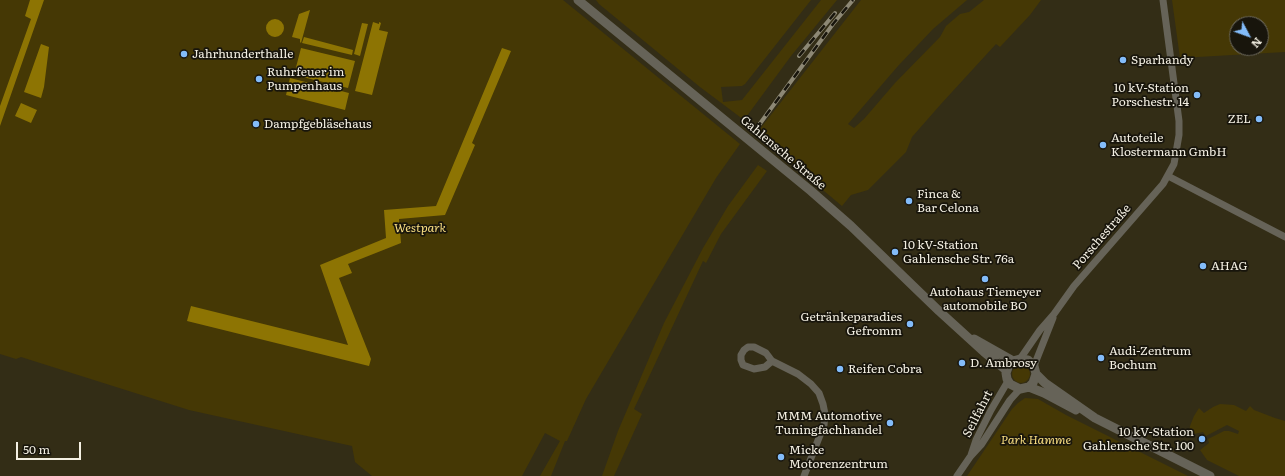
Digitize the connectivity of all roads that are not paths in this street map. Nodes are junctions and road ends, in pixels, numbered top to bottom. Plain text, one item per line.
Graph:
1 (578, 0) edge
2 (1163, 0) edge
3 (1168, 176) junction
4 (1285, 237) edge
5 (1054, 314) junction
6 (964, 333) junction
7 (1016, 360) junction
8 (772, 361) dead end
9 (1006, 370) junction
10 (1035, 370) junction
11 (1008, 381) junction
12 (1024, 388) junction
13 (1095, 418) junction
14 (970, 457) junction
15 (804, 476) edge
16 (958, 476) edge
17 (1210, 476) edge

1 - 6 street, Gahlensche Straße
2 - 3 street, Porschestraße
3 - 4 street
3 - 5 street, Porschestraße
5 - 7 street, Porschestraße
5 - 10 street, Porschestraße
6 - 7 street, Gahlensche Straße
6 - 9 street, Gahlensche Straße
7 - 9 street
7 - 10 street, Gahlensche Straße
8 - 15 street
9 - 11 street
10 - 12 street
10 - 13 street, Gahlensche Straße
11 - 12 street, Gahlensche Straße
11 - 14 street, Seilfahrt
12 - 13 street, Gahlensche Straße
12 - 14 street, Seilfahrt
13 - 17 street, Gahlensche Straße
14 - 16 street, Seilfahrt

